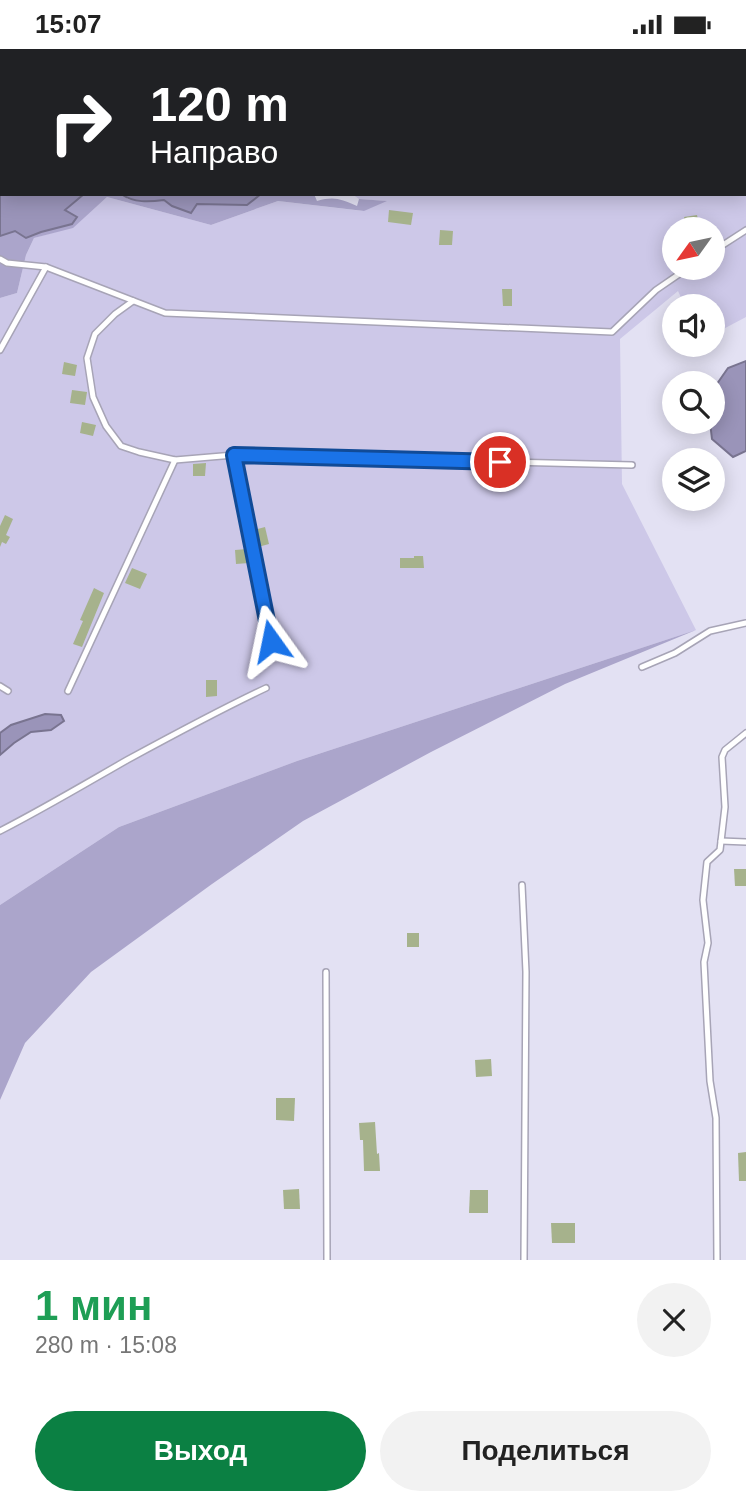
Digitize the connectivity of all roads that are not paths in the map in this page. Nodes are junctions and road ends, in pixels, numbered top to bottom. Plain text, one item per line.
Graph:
1 (746, 230) edge
2 (725, 244) edge
3 (0, 259) edge
4 (46, 267) junction
5 (670, 280) edge
6 (133, 301) junction
7 (0, 350) edge
8 (234, 455) junction
9 (175, 460) junction
10 (632, 465) dead end
11 (746, 622) edge
12 (271, 641) dead end
13 (642, 667) dead end
14 (0, 686) edge
15 (266, 688) dead end
16 (8, 691) dead end
17 (68, 691) dead end
18 (746, 733) edge
19 (0, 831) edge
20 (721, 841) junction
21 (746, 842) edge
22 (522, 885) dead end
23 (326, 972) dead end
24 (327, 1260) edge
25 (524, 1260) edge
26 (717, 1260) edge

1 - 2 lane
3 - 4 lane
4 - 6 lane
4 - 7 lane
5 - 6 lane
6 - 9 lane
8 - 9 lane
8 - 10 lane
8 - 12 lane
9 - 17 lane
11 - 13 lane
14 - 16 lane
15 - 19 lane
18 - 20 lane
20 - 21 lane
20 - 26 lane
22 - 25 lane
23 - 24 lane

